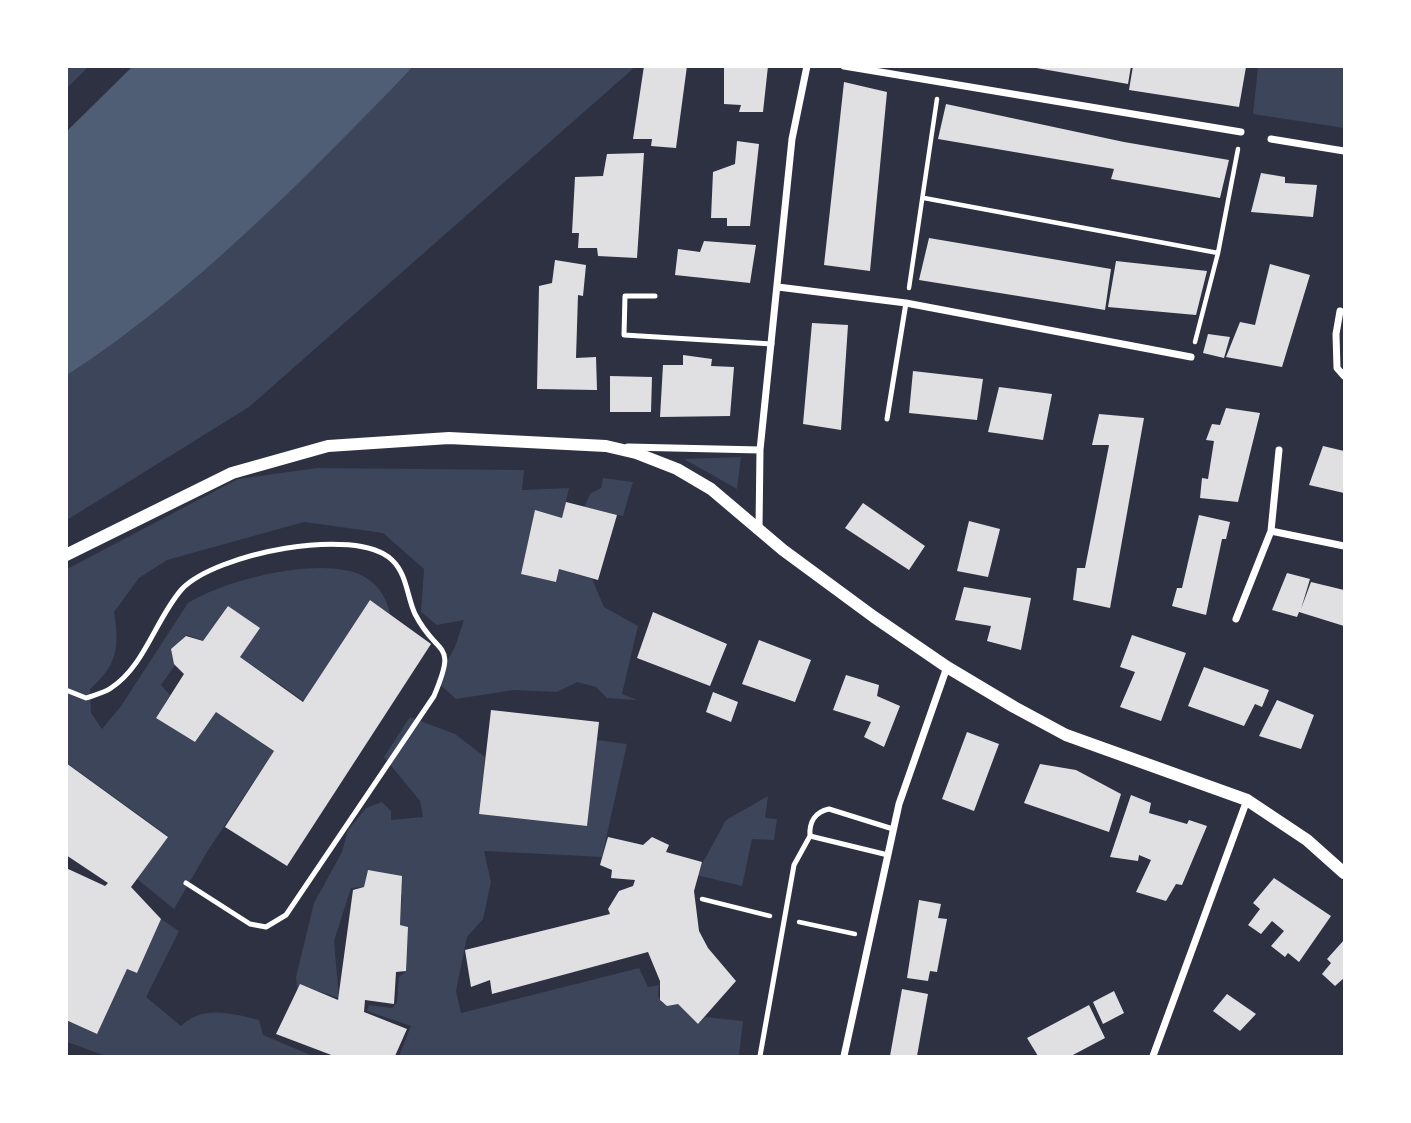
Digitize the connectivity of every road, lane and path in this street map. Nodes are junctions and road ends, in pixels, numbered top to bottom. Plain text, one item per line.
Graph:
1 (807, 66) edge
2 (844, 66) edge
3 (939, 80) junction
4 (1241, 132) joint
5 (1271, 139) dead end
6 (1345, 152) edge
7 (924, 198) junction
8 (1218, 253) junction
9 (778, 287) junction
10 (655, 296) dead end
11 (906, 303) junction
12 (1340, 311) dead end
13 (772, 344) junction
14 (1191, 357) joint
15 (1345, 376) edge
16 (887, 419) dead end
17 (606, 446) junction
18 (760, 450) junction
19 (1279, 450) dead end
20 (759, 528) junction
21 (1271, 531) junction
22 (1345, 546) edge
23 (66, 555) edge
24 (1236, 619) dead end
25 (947, 667) junction
26 (66, 690) edge
27 (1247, 800) junction
28 (893, 829) junction
29 (810, 836) junction
30 (888, 855) junction
31 (1345, 873) edge
32 (186, 883) dead end
33 (760, 1056) edge
34 (844, 1056) edge
35 (1153, 1056) edge

1 - 9 street
2 - 3 street
3 - 4 street
3 - 7 path
4 - 8 path
5 - 6 street
7 - 8 path
7 - 11 path
8 - 14 path
9 - 11 street
9 - 13 street
10 - 13 lane
11 - 14 street
11 - 16 lane
12 - 15 street
13 - 18 street
17 - 18 street
17 - 20 street
17 - 23 street
18 - 20 street
19 - 21 street
20 - 25 street
21 - 22 street
21 - 24 street
25 - 27 street
25 - 28 street
26 - 32 lane
27 - 31 street
27 - 35 street
28 - 29 lane
28 - 30 street
29 - 30 lane
29 - 33 lane
30 - 34 street

